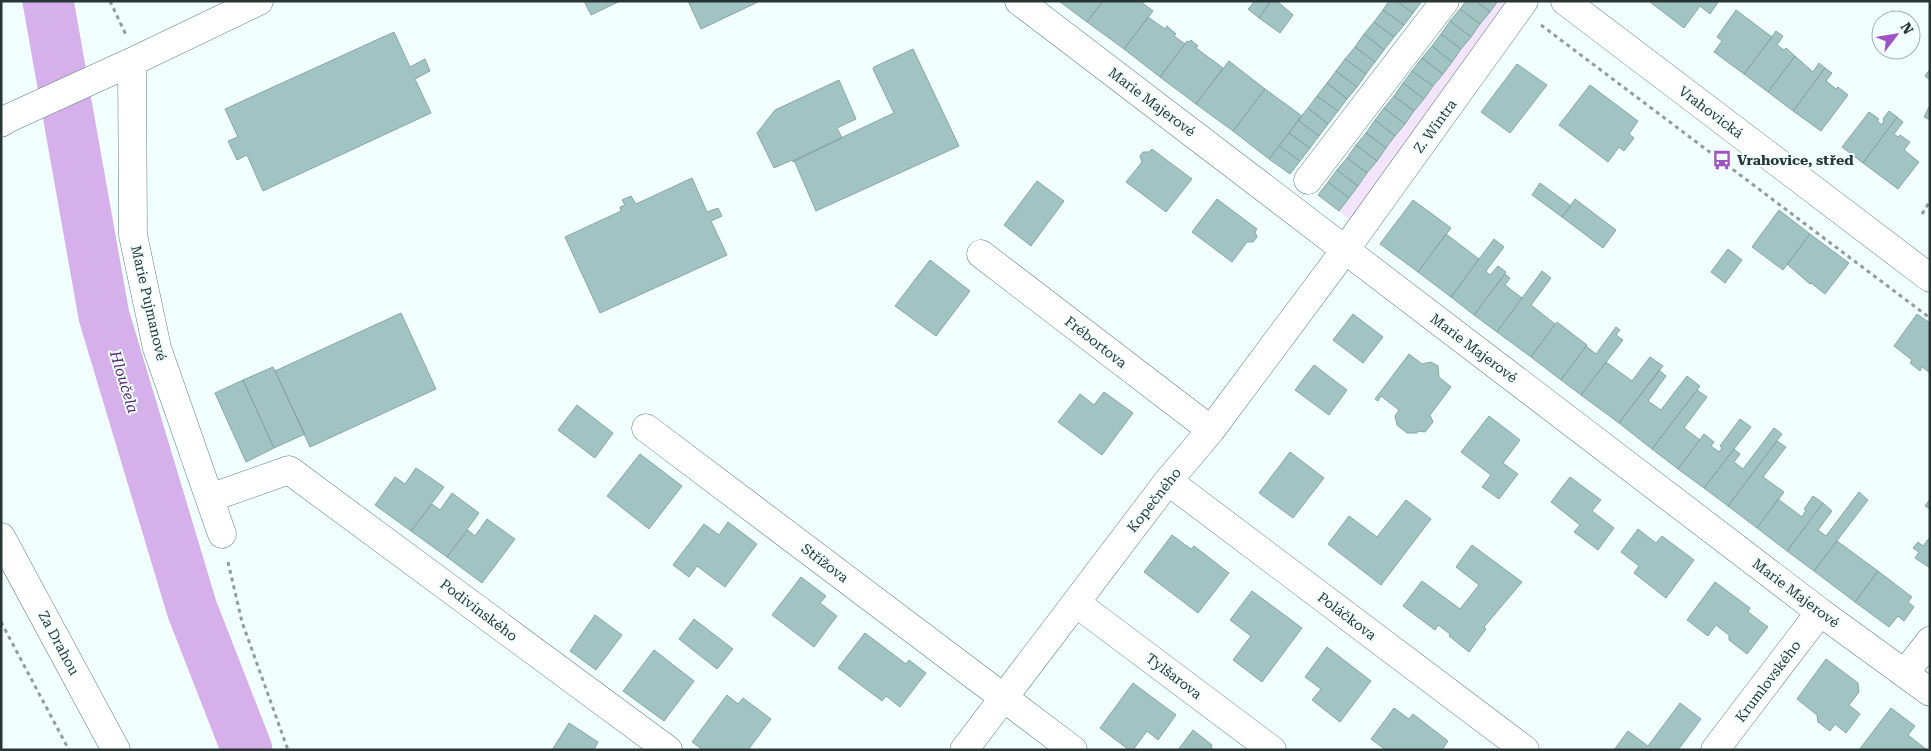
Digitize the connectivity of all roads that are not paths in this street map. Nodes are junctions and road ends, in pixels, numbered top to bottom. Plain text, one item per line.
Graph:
1 (259, 1) edge
2 (1019, 1) edge
3 (1445, 1) edge
4 (1522, 4) edge
5 (1577, 5) edge
6 (135, 61) junction
7 (5, 120) edge
8 (1308, 180) dead end
9 (1345, 250) junction
10 (981, 254) dead end
11 (1928, 273) edge
12 (646, 428) dead end
13 (1211, 430) junction
14 (1168, 481) junction
15 (210, 498) junction
16 (222, 534) road end
17 (1, 537) edge
18 (1076, 602) junction
19 (1820, 612) junction
20 (1930, 641) edge
21 (1905, 673) junction
22 (1930, 692) edge
23 (1004, 698) junction
24 (116, 750) edge
25 (668, 750) edge
26 (964, 750) edge
27 (1073, 750) edge
28 (1272, 750) edge
29 (1525, 750) edge
30 (1715, 750) edge

1 - 6 street
2 - 9 street, Marie Majerové
3 - 8 street
4 - 9 street, Z. Wintra
5 - 11 street, Vrahovická
6 - 7 street
6 - 15 street, Marie Pujmanové
9 - 13 street, Kopečného
9 - 19 street, Marie Majerové
10 - 13 street, Frébortova
12 - 23 street, Střížova
13 - 14 street, Kopečného
14 - 18 street, Kopečného
14 - 29 street, Poláčkova
15 - 16 street, Marie Pujmanové
15 - 25 street, Podivínského
17 - 24 street, Za Drahou
18 - 23 street, Kopečného
18 - 28 street, Tylšarova
19 - 21 street, Marie Majerové
19 - 30 street, Krumlovského
20 - 21 street
21 - 22 street, Marie Majerové
23 - 26 street, Kopečného
23 - 27 street, Střížova

